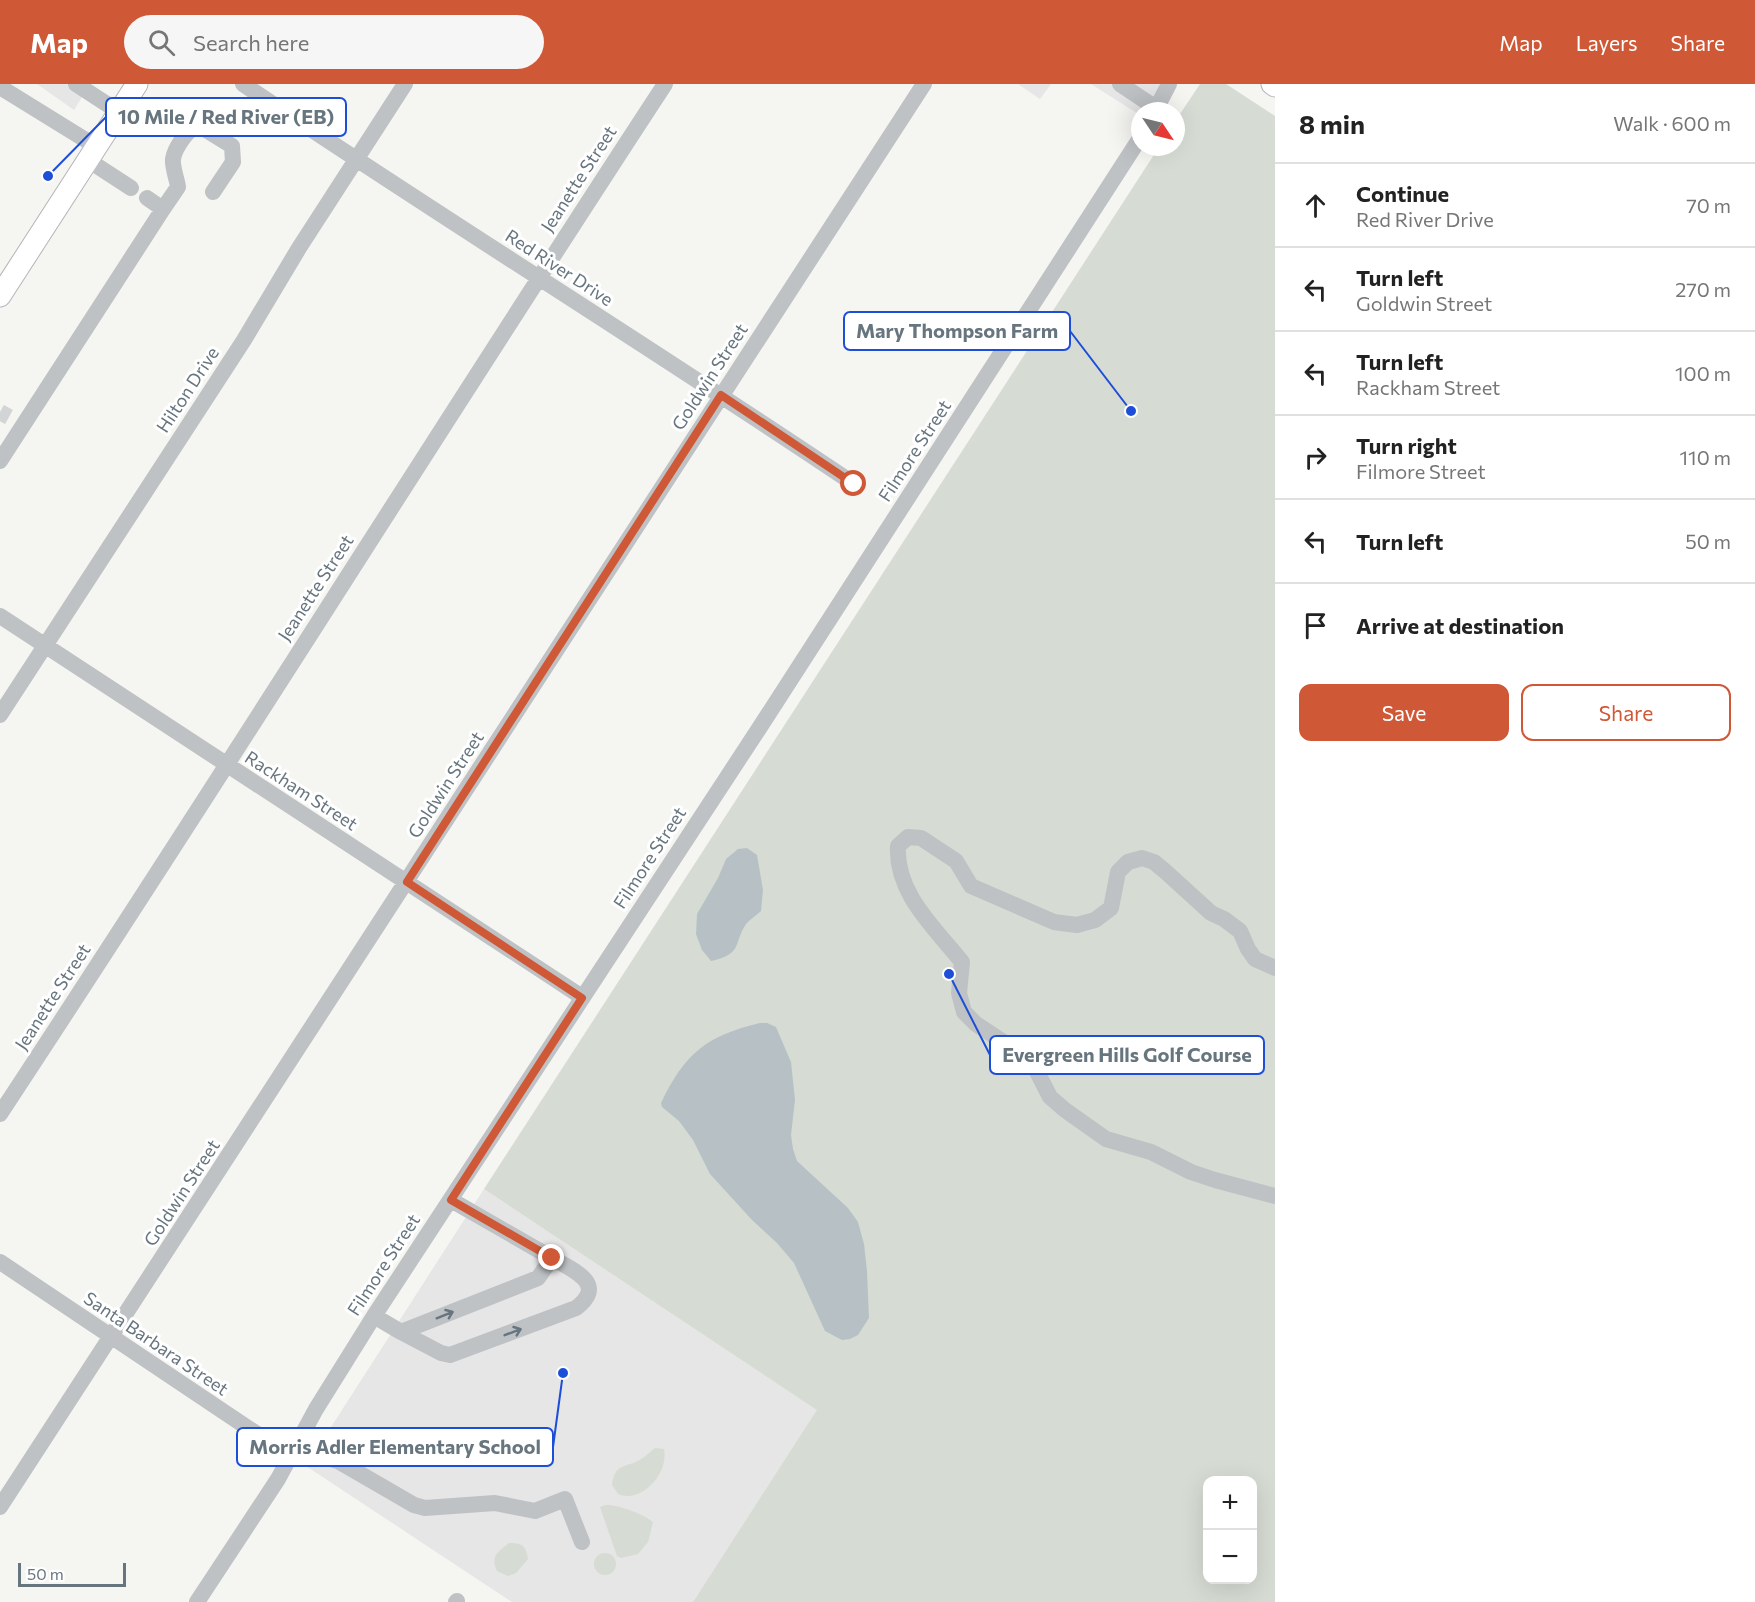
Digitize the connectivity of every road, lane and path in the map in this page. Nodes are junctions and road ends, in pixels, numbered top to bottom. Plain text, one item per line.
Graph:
1 (76, 84) edge
2 (137, 84) edge
3 (243, 84) edge
4 (405, 84) edge
5 (664, 84) edge
6 (924, 84) edge
7 (1120, 84) edge
8 (1169, 84) edge
9 (0, 87) edge
10 (1145, 102) edge
11 (1160, 102) edge
12 (119, 112) junction
13 (1131, 152) edge
14 (92, 153) junction
15 (356, 160) junction
16 (131, 188) dead end
17 (213, 192) dead end
18 (147, 198) dead end
19 (163, 209) junction
20 (538, 278) junction
21 (4, 282) edge
22 (721, 395) junction
23 (0, 461) edge
24 (854, 484) dead end
25 (0, 616) edge
26 (45, 646) junction
27 (0, 715) edge
28 (226, 765) junction
29 (407, 882) junction
30 (1275, 968) edge
31 (582, 998) junction
32 (0, 1114) edge
33 (1275, 1196) edge
34 (451, 1200) junction
35 (552, 1258) junction
36 (0, 1262) edge
37 (374, 1316) junction
38 (401, 1332) junction
39 (112, 1338) junction
40 (292, 1452) junction
41 (0, 1507) edge
42 (582, 1542) dead end
43 (197, 1602) edge

1 - 12 street
2 - 12 main road
3 - 15 street, Red River Drive
4 - 15 street, Hilton Drive
5 - 20 street, Jeanette Street
6 - 22 street, Goldwin Street
7 - 10 street
8 - 11 street
9 - 14 street
12 - 14 main road
13 - 31 street, Filmore Street
14 - 16 street
14 - 21 main road
15 - 20 street, Red River Drive
15 - 26 street, Hilton Drive
17 - 19 street
18 - 19 street
19 - 23 street
20 - 22 street, Red River Drive
20 - 28 street, Jeanette Street
22 - 24 street, Red River Drive
22 - 29 street, Goldwin Street
25 - 26 street, Rackham Street
26 - 27 street, Hilton Drive
26 - 28 street, Rackham Street
28 - 29 street, Rackham Street
28 - 32 street, Jeanette Street
29 - 31 street, Rackham Street
29 - 39 street, Goldwin Street
30 - 33 street
31 - 34 street, Filmore Street
34 - 35 street
34 - 37 street, Filmore Street
38 -> 35 street
38 -> 35 street
36 - 39 street, Santa Barbara Street
37 - 38 street
37 - 40 street, Filmore Street
39 - 40 street, Santa Barbara Street
39 - 41 street, Goldwin Street
40 - 42 street, Santa Barbara Street
40 - 43 street, Filmore Street

